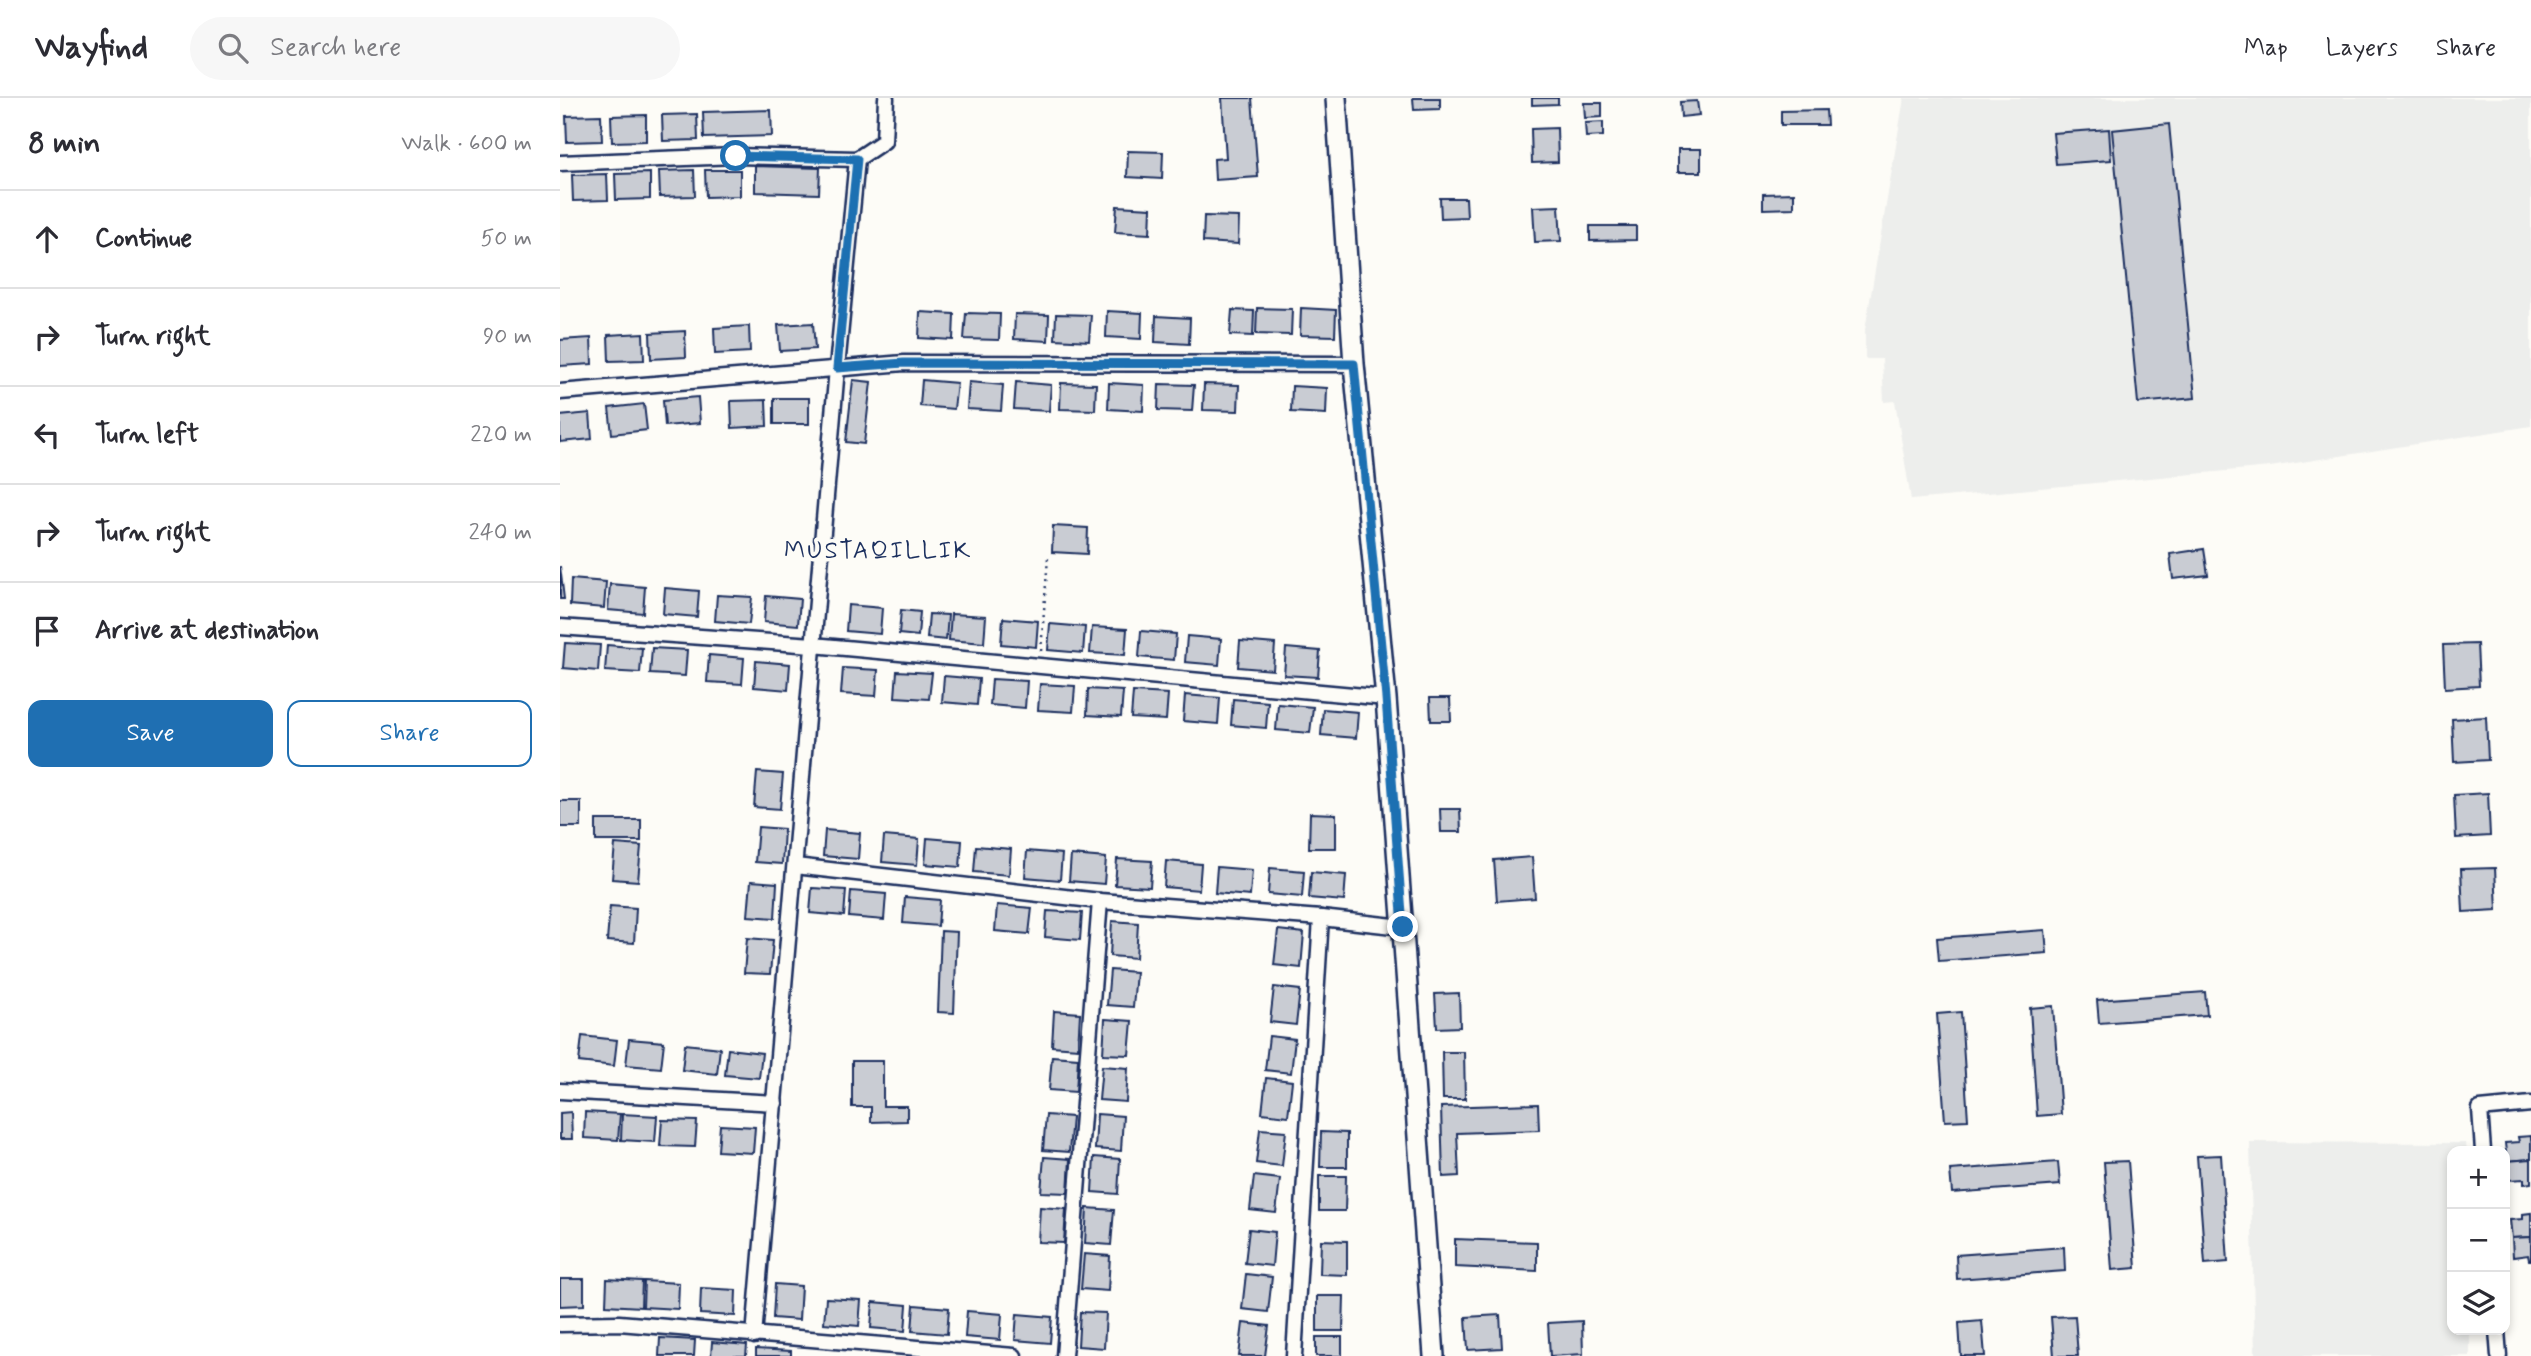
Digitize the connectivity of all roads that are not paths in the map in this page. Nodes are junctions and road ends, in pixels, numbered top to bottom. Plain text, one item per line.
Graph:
1 (886, 98) edge
2 (1336, 98) edge
3 (857, 159) junction
4 (560, 163) edge
5 (1354, 364) junction
6 (837, 368) junction
7 (560, 391) edge
8 (560, 627) edge
9 (813, 645) junction
10 (1386, 698) junction
11 (795, 866) junction
12 (1100, 901) junction
13 (1321, 918) junction
14 (1403, 927) junction
15 (560, 1091) edge
16 (775, 1102) junction
17 (2531, 1104) edge
18 (2483, 1146) edge
19 (560, 1324) edge
20 (2497, 1335) edge
21 (754, 1336) junction
22 (1014, 1356) edge
23 (1063, 1356) edge
24 (1294, 1356) edge
25 (1434, 1356) edge
26 (2499, 1356) edge

1 - 3 street
2 - 5 street
3 - 4 street
3 - 6 street
5 - 6 street
5 - 10 street
6 - 7 street
6 - 9 street
8 - 9 street
9 - 10 street
9 - 11 street
10 - 14 street
11 - 12 street
11 - 16 street
12 - 13 street
12 - 23 street
13 - 14 street
13 - 24 street
14 - 25 street
15 - 16 street
16 - 21 street
17 - 18 street
19 - 21 street
20 - 26 street
21 - 22 street

